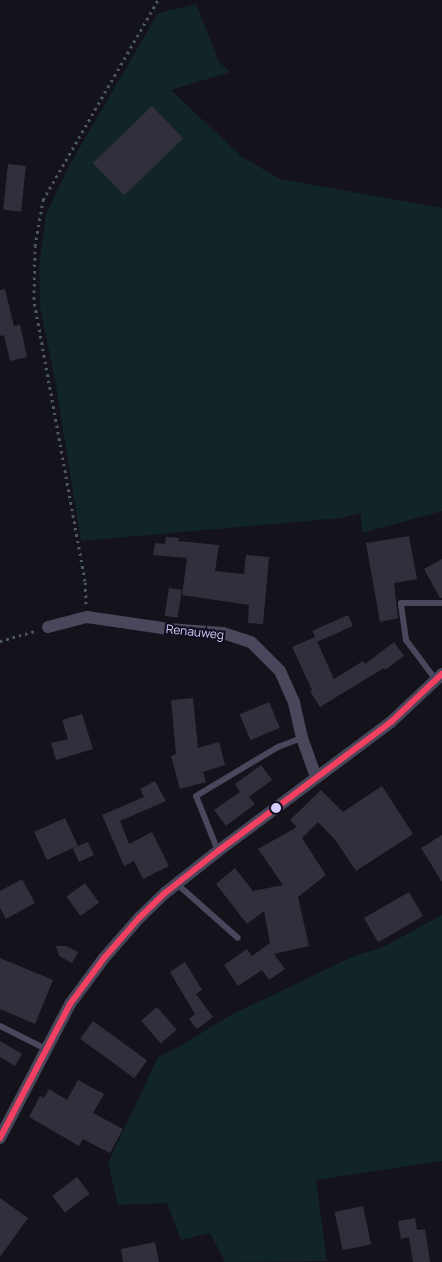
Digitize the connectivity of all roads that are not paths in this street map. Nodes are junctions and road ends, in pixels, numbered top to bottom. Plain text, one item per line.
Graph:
1 (442, 603) edge
2 (48, 627) road end
3 (439, 677) edge
4 (302, 738) junction
5 (316, 777) junction
6 (218, 851) junction
7 (176, 884) junction
8 (238, 938) dead end
9 (0, 1026) edge
10 (46, 1049) junction
11 (0, 1138) edge

1 - 3 lane
2 - 4 street, Renauweg
3 - 5 street
4 - 5 street, Renauweg
4 - 6 lane
5 - 6 street
6 - 7 street
7 - 8 lane
7 - 10 street
9 - 10 lane
10 - 11 street

